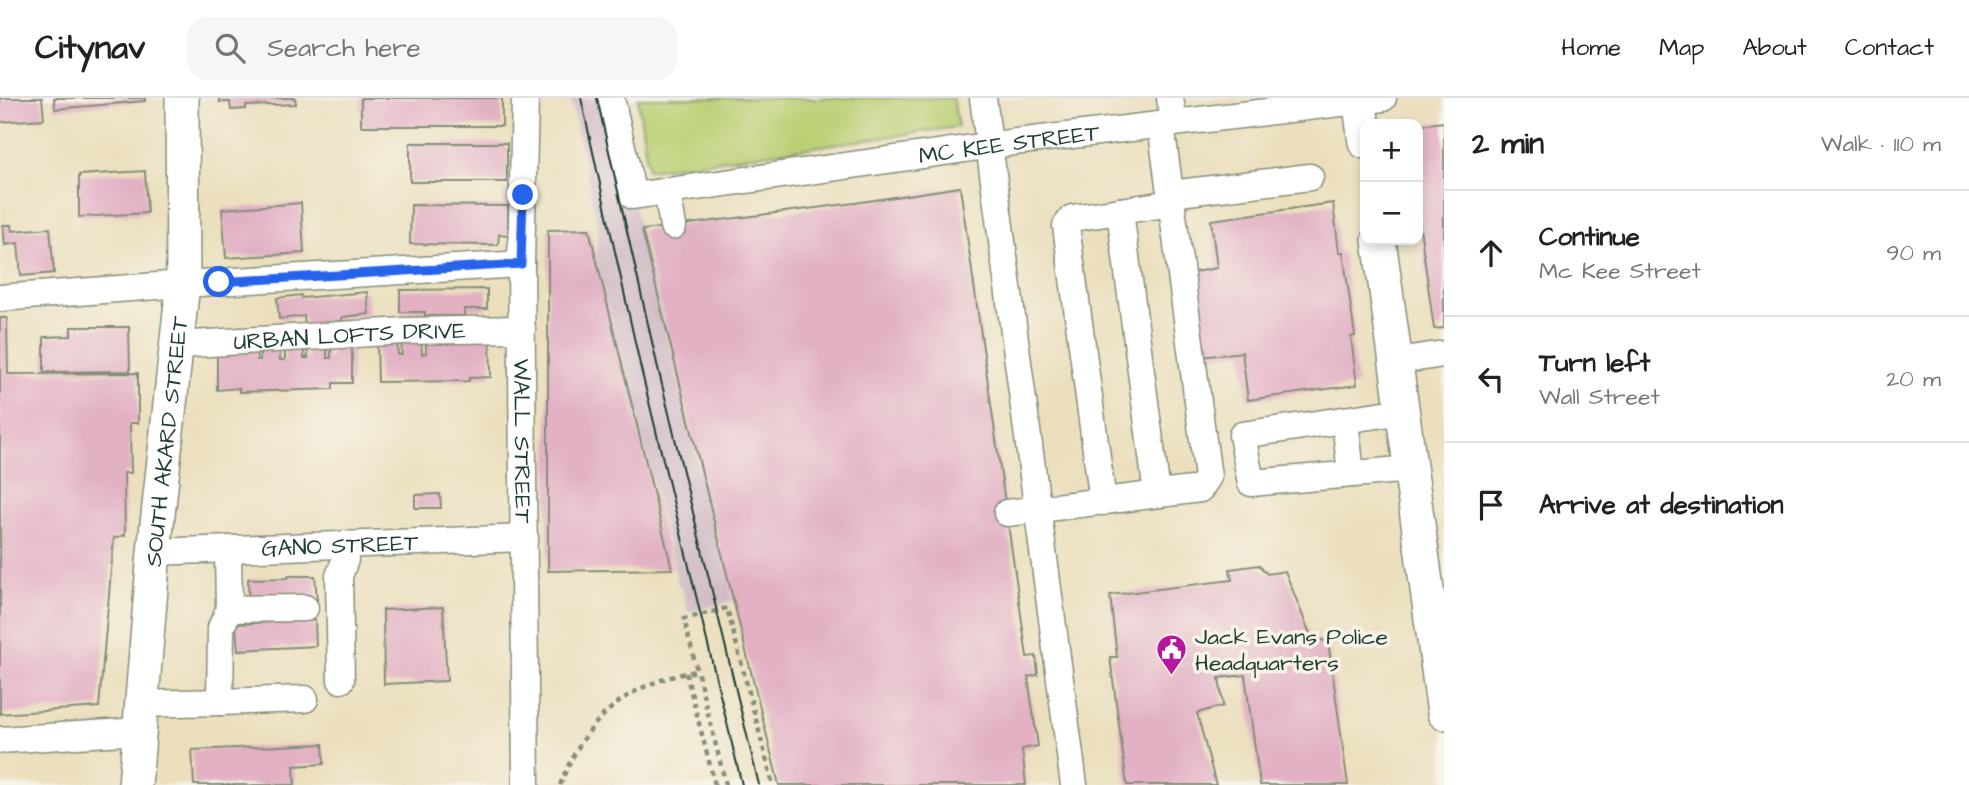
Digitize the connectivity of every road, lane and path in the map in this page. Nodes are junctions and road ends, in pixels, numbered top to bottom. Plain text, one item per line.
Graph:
1 (182, 98) edge
2 (525, 98) edge
3 (611, 98) edge
4 (984, 98) edge
5 (1367, 99) edge
6 (1248, 106) edge
7 (1168, 115) edge
8 (1366, 119) edge
9 (990, 146) junction
10 (1310, 177) dead end
11 (667, 191) junction
12 (1171, 199) junction
13 (1120, 211) junction
14 (673, 226) dead end
15 (1380, 245) edge
16 (521, 264) junction
17 (183, 284) junction
18 (0, 298) edge
19 (522, 329) junction
20 (177, 345) junction
21 (1444, 354) edge
22 (1397, 361) junction
23 (1404, 411) junction
24 (1345, 420) junction
25 (1411, 469) junction
26 (1351, 474) junction
27 (1157, 494) junction
28 (1103, 502) junction
29 (1037, 511) junction
30 (1007, 513) dead end
31 (525, 538) junction
32 (344, 544) junction
33 (228, 549) junction
34 (154, 552) junction
35 (305, 608) dead end
36 (229, 609) junction
37 (698, 671) junction
38 (686, 673) junction
39 (341, 680) dead end
40 (1443, 698) edge
41 (305, 699) dead end
42 (220, 702) junction
43 (139, 717) junction
44 (0, 740) edge
45 (135, 785) edge
46 (526, 785) edge
47 (560, 785) edge
48 (715, 785) edge
49 (726, 785) edge
50 (773, 785) edge
51 (1074, 785) edge

1 - 17 main road, SOUTH AKARD STREET
2 - 16 street, WALL STREET
3 - 11 street, MC KEE STREET
4 - 9 street
5 - 6 street, MC KEE STREET
5 - 8 main road
6 - 7 street, MC KEE STREET
7 - 9 street, MC KEE STREET
7 - 12 street
9 - 11 street, MC KEE STREET
9 - 29 street
10 - 12 street
11 - 14 street
12 - 13 street
12 - 27 street
13 - 27 street
13 - 28 street
15 - 22 main road
16 - 17 street
16 - 19 street, WALL STREET
17 - 18 street
17 - 20 main road, SOUTH AKARD STREET
19 - 20 street, URBAN LOFTS DRIVE
19 - 31 street, WALL STREET
20 - 34 main road, SOUTH AKARD STREET
21 - 22 street
22 - 23 main road
23 - 24 street
23 - 25 main road
24 - 26 street
24 - 26 street
25 - 26 street
25 - 40 main road
27 - 28 street
28 - 29 street
29 - 30 street
29 - 51 street
31 - 32 street, GANO STREET
31 - 46 street, WALL STREET
32 - 33 street, GANO STREET
32 - 39 street
33 - 34 street, GANO STREET
33 - 36 street
34 - 43 main road, SOUTH AKARD STREET
35 - 36 street
36 - 42 street
37 - 38 path
37 - 49 path
37 - 50 path
38 - 47 path
38 - 48 path
41 - 42 street
42 - 43 street
43 - 44 street
43 - 45 main road, SOUTH AKARD STREET

